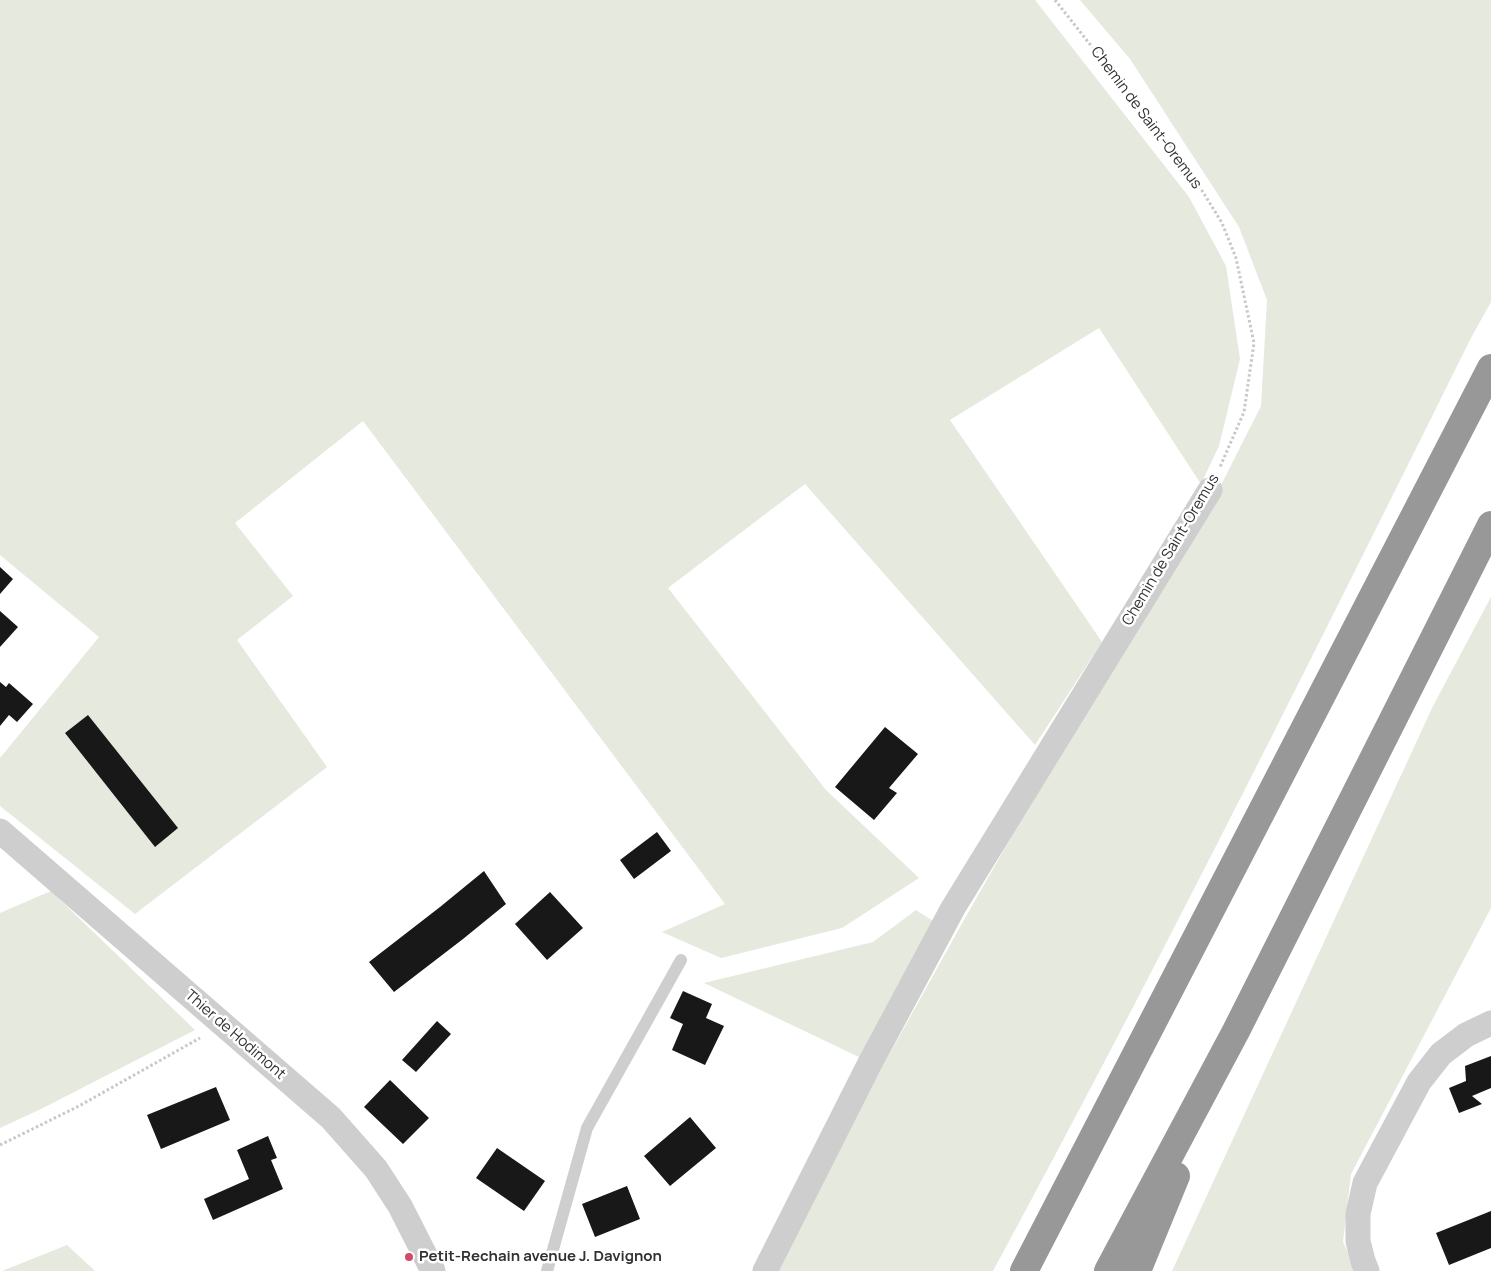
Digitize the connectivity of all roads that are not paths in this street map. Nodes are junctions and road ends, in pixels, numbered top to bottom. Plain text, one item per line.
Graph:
1 (1491, 368) edge
2 (1210, 490) road end
3 (1491, 525) edge
4 (0, 831) edge
5 (682, 960) dead end
6 (1491, 1023) edge
7 (1236, 1031) junction
8 (433, 1271) edge
9 (547, 1271) edge
10 (765, 1271) edge
11 (1024, 1271) edge
12 (1108, 1271) edge
13 (1137, 1271) edge
14 (1367, 1271) edge

1 - 11 highway
2 - 10 street, Chemin de Saint-Oremus
3 - 7 highway
4 - 8 street, Thier de Hodimont
5 - 9 lane
6 - 14 street
7 - 12 highway
7 - 13 highway

